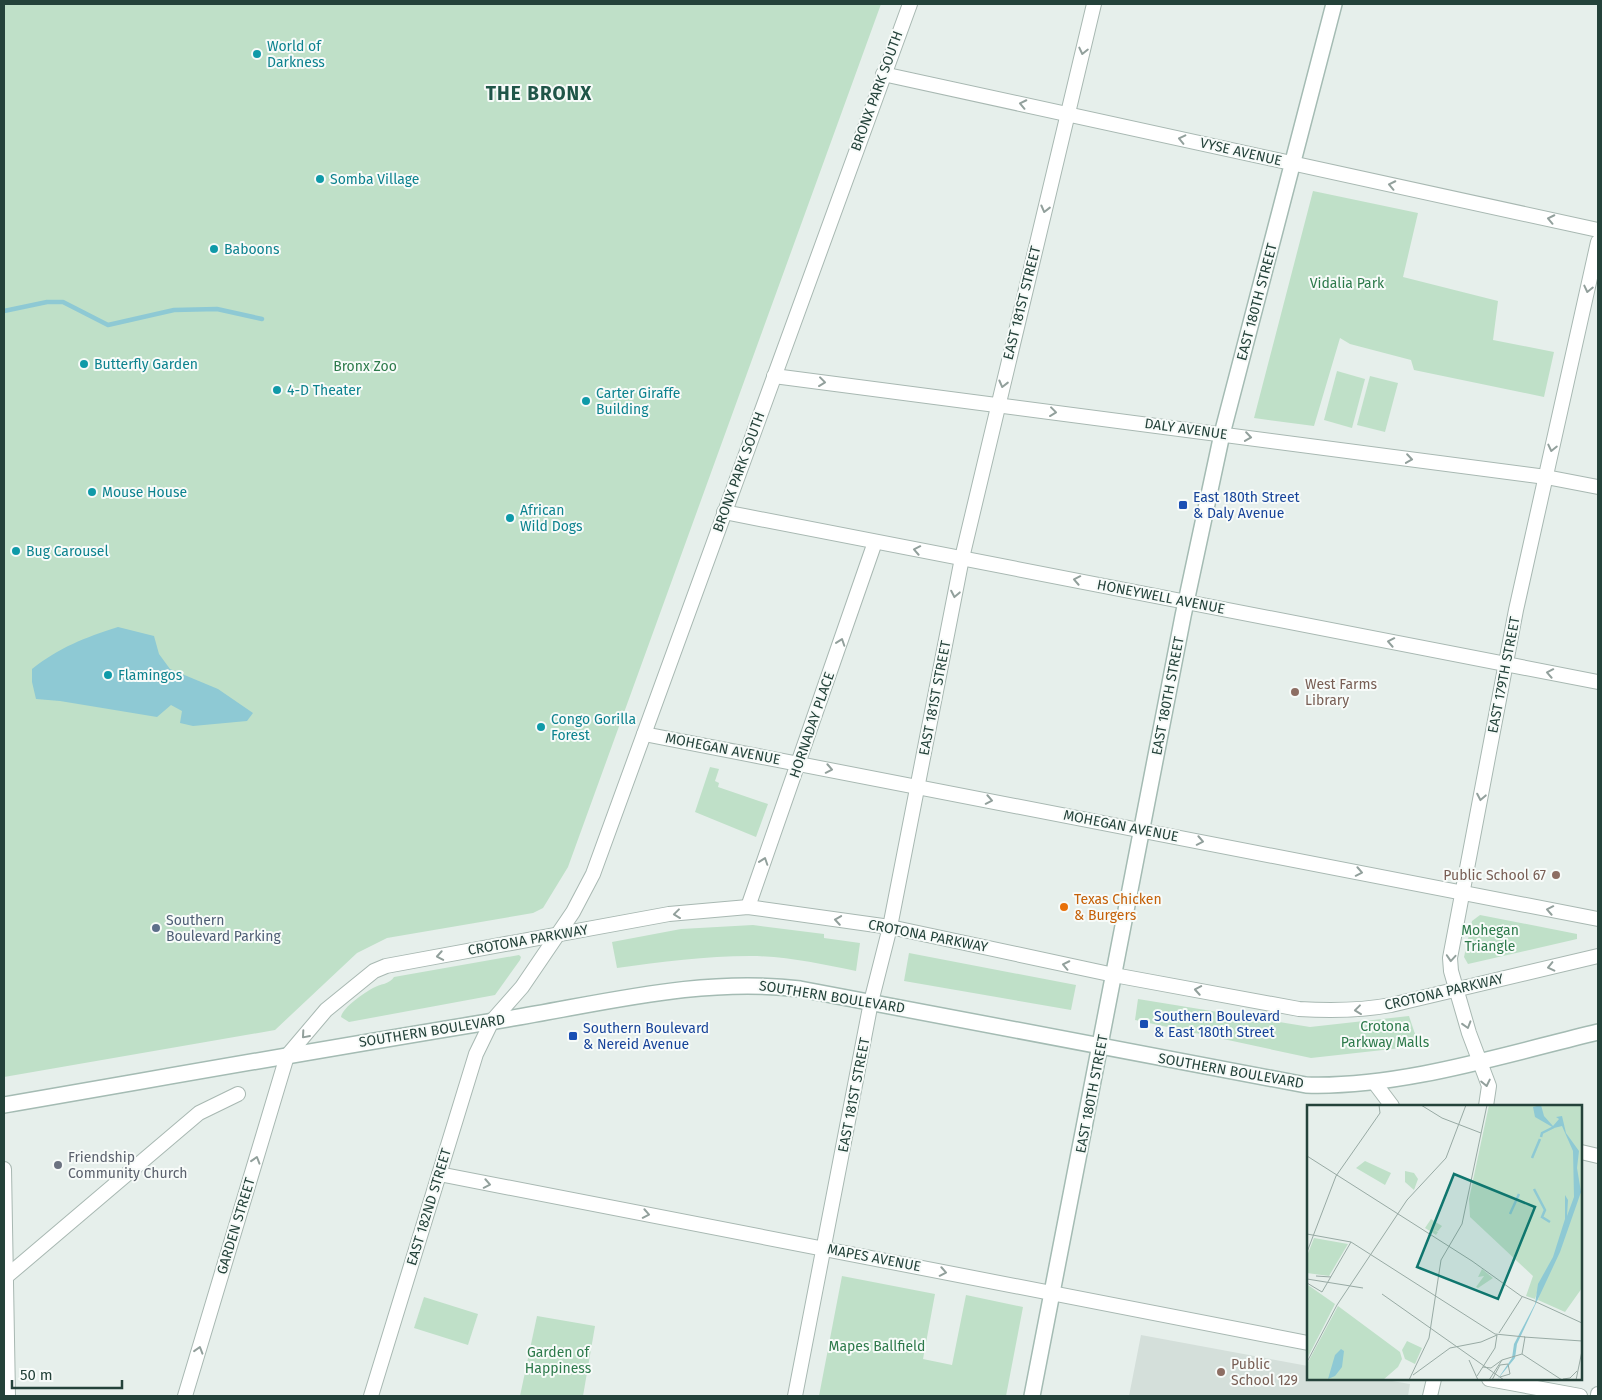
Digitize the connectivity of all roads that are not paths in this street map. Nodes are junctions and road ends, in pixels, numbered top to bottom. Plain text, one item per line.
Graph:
1 (910, 4) edge
2 (1094, 4) edge
3 (1334, 4) edge
4 (883, 74) junction
5 (1068, 113) junction
6 (1293, 163) junction
7 (1598, 230) edge
8 (1598, 242) edge
9 (774, 376) junction
10 (998, 404) junction
11 (1222, 434) junction
12 (1546, 477) junction
13 (1598, 487) edge
14 (724, 512) junction
15 (875, 542) junction
16 (962, 558) junction
17 (1186, 601) junction
18 (1506, 665) junction
19 (1598, 682) edge
20 (644, 734) junction
21 (799, 763) junction
22 (918, 786) junction
23 (1142, 830) junction
24 (1462, 893) junction
25 (748, 907) junction
26 (1598, 920) edge
27 (890, 928) junction
28 (556, 935) junction
29 (1598, 956) edge
30 (1114, 975) junction
31 (1457, 989) junction
32 (871, 1002) junction
33 (492, 1021) junction
34 (1598, 1032) edge
35 (1101, 1046) junction
36 (287, 1056) junction
37 (1479, 1060) junction
38 (1374, 1082) junction
39 (238, 1094) dead end
40 (4, 1105) edge
41 (1391, 1105) edge
42 (1486, 1105) edge
43 (1582, 1152) edge
44 (1598, 1156) edge
45 (4, 1169) edge
46 (439, 1174) junction
47 (824, 1249) junction
48 (7, 1276) junction
49 (1052, 1293) junction
50 (1307, 1343) edge
51 (1434, 1380) edge
52 (1494, 1380) edge
53 (8, 1396) edge
54 (185, 1396) edge
55 (372, 1396) edge
56 (795, 1396) edge
57 (1032, 1396) edge
58 (1430, 1396) edge
59 (1580, 1396) edge

1 - 4 street, BRONX PARK SOUTH
2 -> 5 street, EAST 181ST STREET
3 - 6 main road, EAST 180TH STREET
5 -> 4 street, VYSE AVENUE
4 - 9 street, BRONX PARK SOUTH
6 -> 5 street, VYSE AVENUE
5 -> 10 street, EAST 181ST STREET
7 -> 6 street, VYSE AVENUE
6 - 11 main road, EAST 180TH STREET
8 -> 12 street, EAST 179TH STREET
9 -> 10 street, DALY AVENUE
9 - 14 street, BRONX PARK SOUTH
10 -> 11 street, DALY AVENUE
10 - 16 street, EAST 181ST STREET
11 -> 12 street, DALY AVENUE
11 - 17 main road, EAST 180TH STREET
12 - 13 street, DALY AVENUE
12 - 18 street, EAST 179TH STREET
14 - 15 street, HONEYWELL AVENUE
14 - 20 street, BRONX PARK SOUTH
16 -> 15 street, HONEYWELL AVENUE
21 -> 15 street, HORNADAY PLACE
17 -> 16 street, HONEYWELL AVENUE
16 -> 22 street, EAST 181ST STREET
18 -> 17 street, HONEYWELL AVENUE
17 - 23 main road, EAST 180TH STREET
19 -> 18 street, HONEYWELL AVENUE
18 -> 24 street, EAST 179TH STREET
20 - 21 street, MOHEGAN AVENUE
20 - 28 street, BRONX PARK SOUTH
21 -> 22 street, MOHEGAN AVENUE
25 -> 21 street, HORNADAY PLACE
22 -> 23 street, MOHEGAN AVENUE
22 - 27 street, EAST 181ST STREET
23 -> 24 street, MOHEGAN AVENUE
23 - 30 main road, EAST 180TH STREET
26 -> 24 street, MOHEGAN AVENUE
24 -> 31 street, EAST 179TH STREET
27 -> 25 street, CROTONA PARKWAY
25 -> 28 street, CROTONA PARKWAY
30 -> 27 street, CROTONA PARKWAY
27 - 32 street, EAST 181ST STREET
28 - 33 street, EAST 182ND STREET
28 -> 36 street, CROTONA PARKWAY
29 -> 31 street, CROTONA PARKWAY
31 -> 30 street, CROTONA PARKWAY
30 - 35 main road, EAST 180TH STREET
31 -> 37 street, EAST 179TH STREET
32 - 33 main road, SOUTHERN BOULEVARD
32 - 35 main road, SOUTHERN BOULEVARD
32 - 47 street, EAST 181ST STREET
33 - 36 main road, SOUTHERN BOULEVARD
33 - 46 street, EAST 182ND STREET
34 - 37 main road, SOUTHERN BOULEVARD
35 - 38 main road, SOUTHERN BOULEVARD
35 - 49 main road, EAST 180TH STREET
36 - 40 main road, SOUTHERN BOULEVARD
54 -> 36 street, GARDEN STREET
37 - 38 main road, SOUTHERN BOULEVARD
37 -> 42 street, EAST 179TH STREET
38 - 41 street
39 - 48 street
43 - 44 street
45 - 48 street
46 -> 47 street, MAPES AVENUE
46 - 55 street, EAST 182ND STREET
47 -> 49 street, MAPES AVENUE
47 - 56 street, EAST 181ST STREET
48 - 53 street
49 - 50 street, MAPES AVENUE
49 - 57 main road, EAST 180TH STREET
51 - 58 street
52 - 59 street

